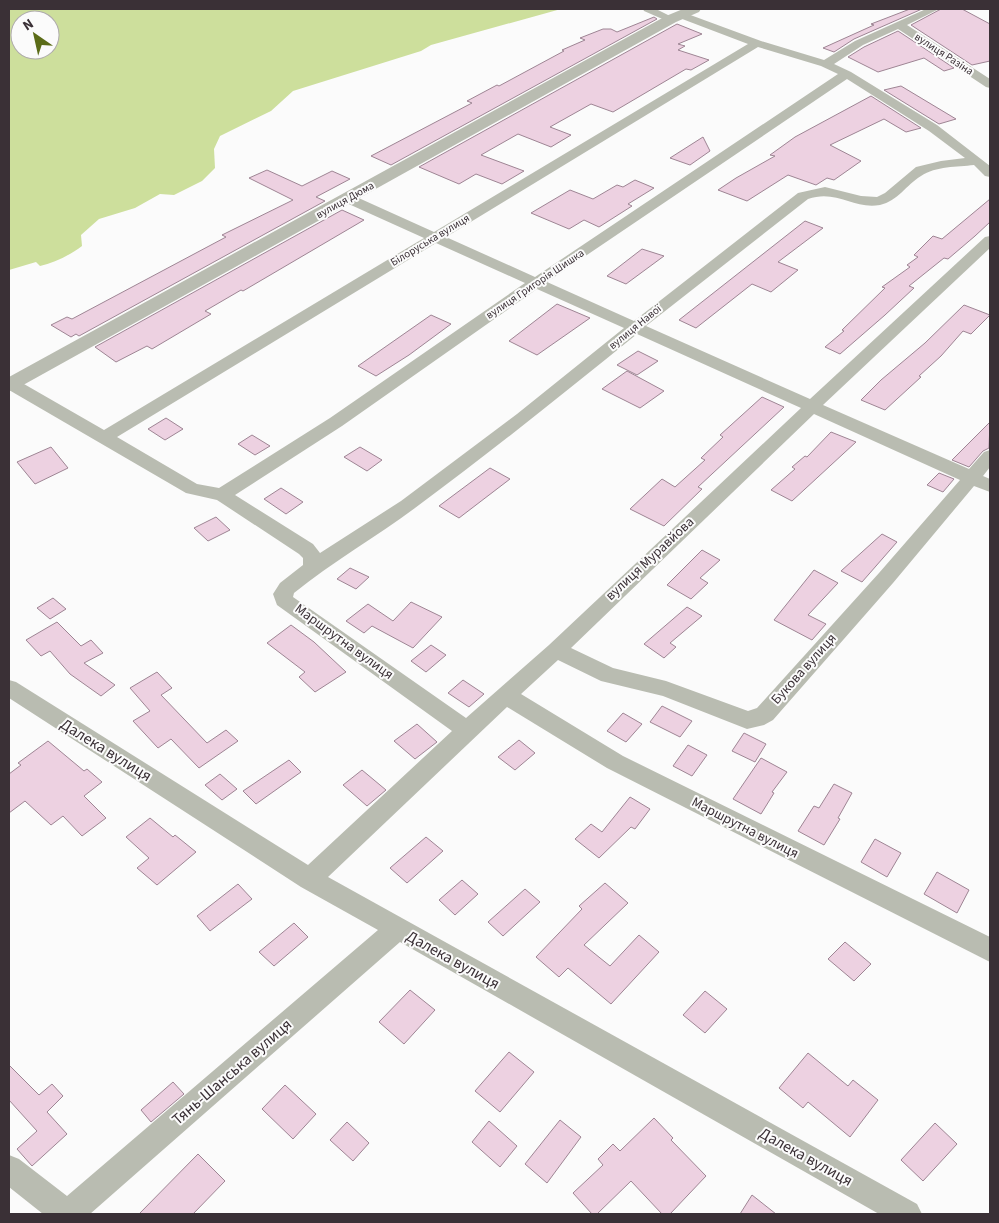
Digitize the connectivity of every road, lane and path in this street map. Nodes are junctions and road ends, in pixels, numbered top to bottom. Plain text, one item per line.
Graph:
1 (648, 9) edge
2 (934, 9) edge
3 (682, 14) edge
4 (898, 24) junction
5 (757, 43) junction
6 (825, 64) junction
7 (848, 74) junction
8 (990, 84) edge
9 (977, 161) junction
10 (990, 173) edge
11 (347, 198) junction
12 (435, 237) junction
13 (990, 240) edge
14 (536, 282) junction
15 (634, 328) junction
16 (10, 385) edge
17 (812, 406) junction
18 (104, 436) junction
19 (990, 456) edge
20 (970, 477) junction
21 (990, 486) edge
22 (222, 495) junction
23 (313, 567) junction
24 (556, 650) junction
25 (9, 688) edge
26 (506, 696) junction
27 (467, 730) junction
28 (310, 879) junction
29 (397, 929) junction
30 (990, 950) edge
31 (9, 1169) edge
32 (67, 1214) edge
33 (907, 1214) edge

1 - 3 street
2 - 4 street
3 - 5 street
3 - 11 street, вулиця Дюма
4 - 6 street
4 - 8 street, вулиця Разіна
5 - 6 street
5 - 12 street, Білоруська вулиця
6 - 7 street
7 - 9 street
7 - 14 street, вулиця Григорія Шишка
9 - 10 street
9 - 15 street, вулиця Навої
11 - 12 street
11 - 16 street, вулиця Дюма
12 - 14 street
12 - 18 street, Білоруська вулиця
13 - 17 street, вулиця Муравйова
14 - 15 street
14 - 22 street, вулиця Григорія Шишка
15 - 17 street
15 - 23 street, вулиця Навої
16 - 18 street
17 - 20 street
17 - 24 street, вулиця Муравйова
18 - 22 street
19 - 20 street, Букова вулиця
20 - 21 street
20 - 24 street, Букова вулиця
22 - 23 street
23 - 27 street, Маршрутна вулиця
24 - 26 street, вулиця Муравйова
25 - 28 street, Далека вулиця
26 - 27 street, вулиця Муравйова
26 - 30 street, Маршрутна вулиця
27 - 28 street, вулиця Муравйова
28 - 29 street, Далека вулиця
29 - 32 street, Тянь-Шанська вулиця
29 - 33 street, Далека вулиця
31 - 32 street

